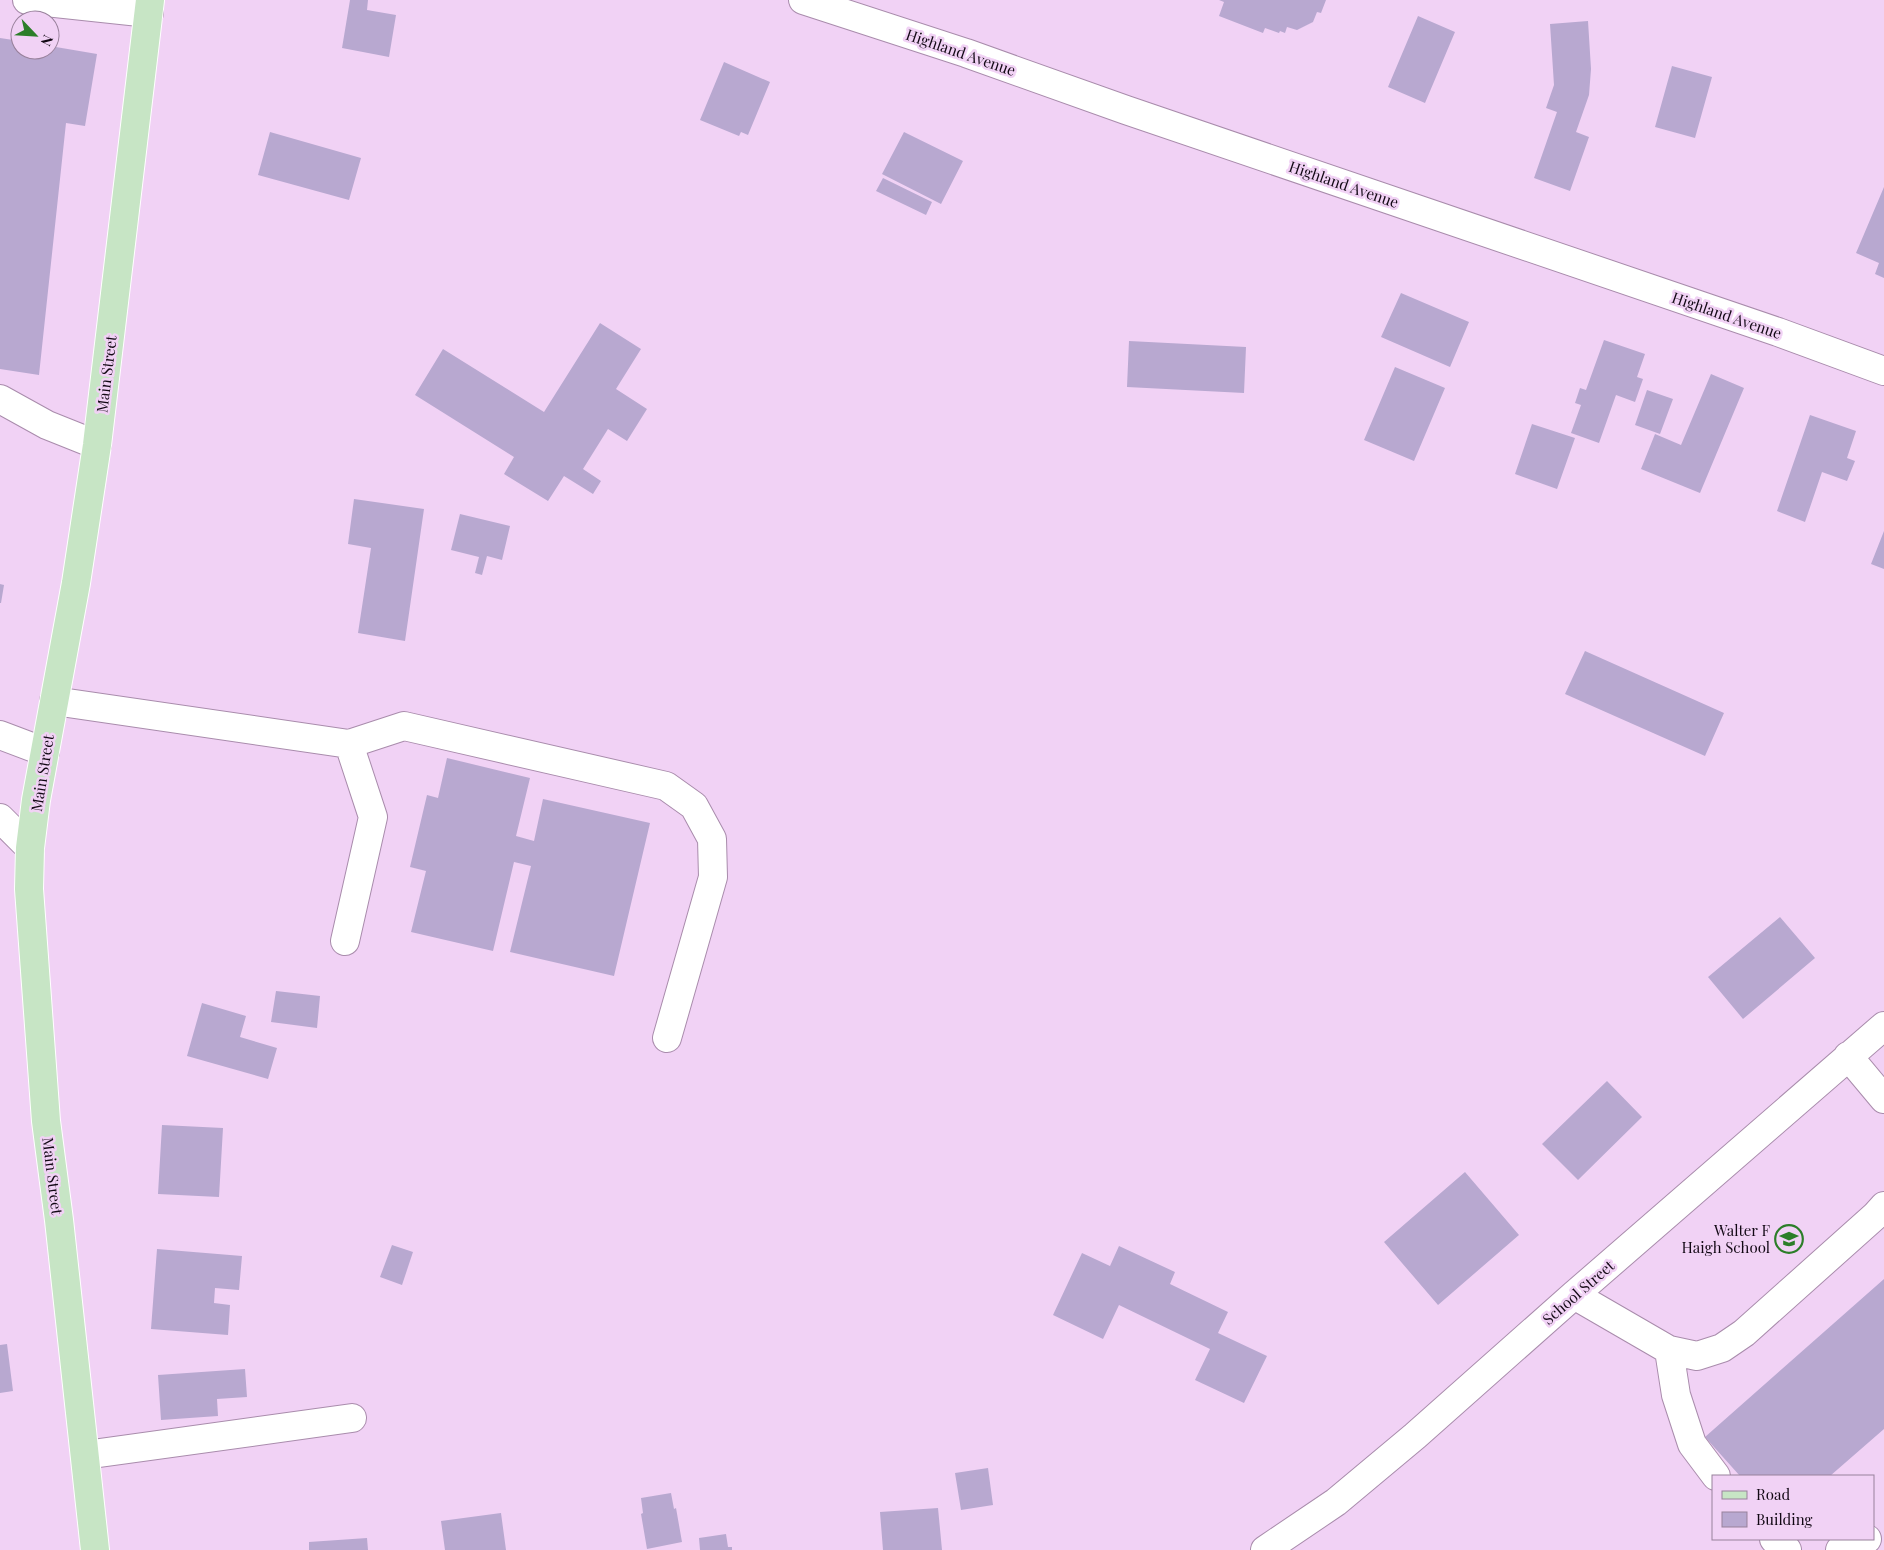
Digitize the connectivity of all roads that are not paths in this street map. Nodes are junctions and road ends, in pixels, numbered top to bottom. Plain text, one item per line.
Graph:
1 (27, 0) edge
2 (803, 0) edge
3 (150, 6) edge
4 (1884, 370) edge
5 (0, 399) edge
6 (97, 445) junction
7 (54, 701) junction
8 (0, 735) edge
9 (349, 744) junction
10 (45, 752) junction
11 (0, 818) edge
12 (30, 848) junction
13 (345, 941) dead end
14 (1884, 1026) edge
15 (667, 1038) dead end
16 (1848, 1056) junction
17 (1884, 1098) edge
18 (1884, 1206) edge
19 (1574, 1294) junction
20 (1669, 1350) junction
21 (352, 1418) dead end
22 (84, 1455) junction
23 (1715, 1475) edge
24 (1775, 1540) edge
25 (1865, 1540) edge
26 (95, 1550) edge
27 (1265, 1550) edge
28 (1787, 1550) edge
29 (1840, 1550) edge

1 - 3 street
2 - 4 street, Highland Avenue
3 - 6 main road, Main Street
5 - 6 street
6 - 7 main road, Main Street
7 - 9 street
7 - 10 main road, Main Street
8 - 10 street
9 - 13 street
9 - 15 street
10 - 12 main road, Main Street
11 - 12 street
12 - 22 main road, Main Street
14 - 16 street, School Street
16 - 17 street
16 - 19 street, School Street
18 - 20 street
19 - 20 street
19 - 27 street, School Street
20 - 23 street
21 - 22 street
22 - 26 main road, Main Street
24 - 28 street
25 - 29 street

